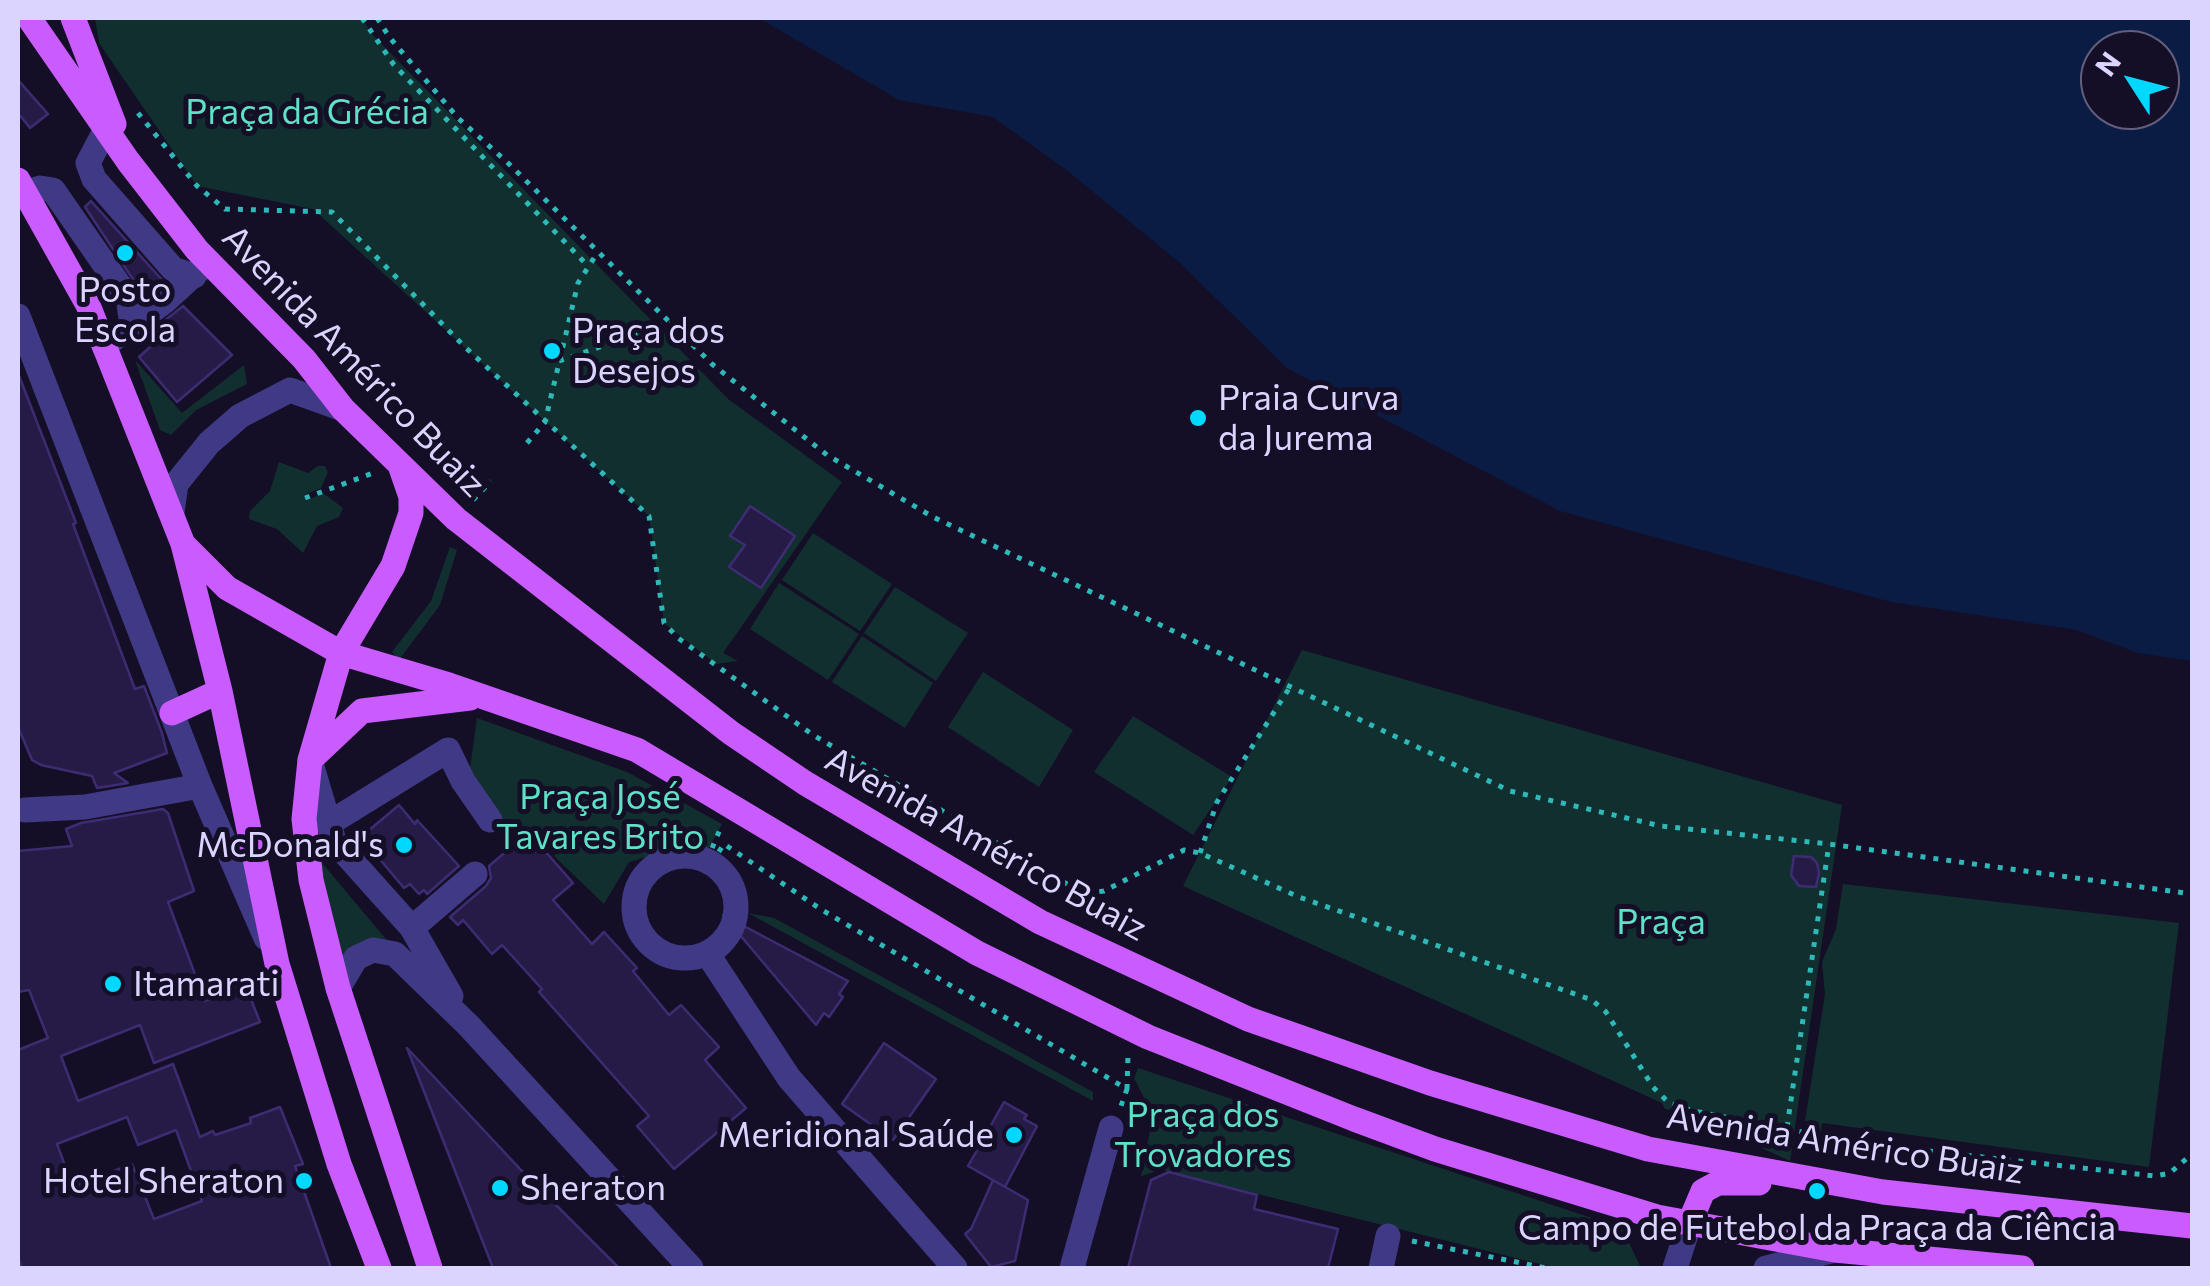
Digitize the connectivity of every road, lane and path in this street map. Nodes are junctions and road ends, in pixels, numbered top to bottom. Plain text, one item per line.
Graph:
1 (28, 18) edge
2 (73, 18) edge
3 (362, 18) edge
4 (377, 18) edge
5 (131, 102) dead end
6 (106, 129) junction
7 (128, 161) junction
8 (22, 187) edge
9 (598, 252) junction
10 (586, 265) junction
11 (201, 268) junction
12 (18, 316) edge
13 (670, 323) junction
14 (132, 324) junction
15 (104, 346) junction
16 (559, 361) junction
17 (343, 409) junction
18 (545, 422) junction
19 (527, 443) dead end
20 (399, 464) junction
21 (492, 481) dead end
22 (304, 498) dead end
23 (468, 506) dead end
24 (172, 512) junction
25 (183, 544) junction
26 (341, 653) junction
27 (1290, 687) junction
28 (220, 691) junction
29 (484, 698) junction
30 (172, 714) junction
31 (310, 760) junction
32 (200, 786) junction
33 (730, 805) junction
34 (25, 810) dead end
35 (490, 820) dead end
36 (328, 824) junction
37 (1828, 844) junction
38 (1200, 853) junction
39 (707, 860) junction
40 (475, 874) dead end
41 (2192, 894) edge
42 (412, 928) junction
43 (718, 953) junction
44 (277, 964) junction
45 (338, 988) junction
46 (469, 1026) junction
47 (1787, 1127) junction
48 (1111, 1128) joint
49 (2192, 1154) edge
50 (1884, 1192) junction
51 (1690, 1222) junction
52 (2188, 1222) edge
53 (1388, 1236) joint
54 (1834, 1250) junction
55 (379, 1268) edge
56 (430, 1268) edge
57 (692, 1268) edge
58 (955, 1268) edge
59 (1072, 1268) edge
60 (1380, 1268) edge
61 (1546, 1268) edge
62 (1675, 1268) edge
63 (1766, 1268) edge
64 (2022, 1268) edge

1 - 6 main road, Avenida Américo Buaiz
2 - 7 main road
3 - 10 path
4 - 9 path
5 - 18 path
6 - 7 main road, Avenida Américo Buaiz
6 - 11 street
7 - 11 main road, Avenida Américo Buaiz
8 - 14 street
8 - 15 main road
9 - 10 path
9 - 13 path
10 - 16 path
11 - 14 street
11 - 17 main road, Avenida Américo Buaiz
12 - 30 street
13 - 16 path
13 - 27 path
14 - 15 street
15 - 24 main road
16 - 18 path
17 - 20 main road, Avenida Américo Buaiz
17 - 24 street
18 - 19 path
18 - 38 path
20 - 22 path
20 - 26 main road
20 - 50 main road, Avenida Américo Buaiz
21 - 23 path
24 - 25 main road
25 - 26 main road
25 - 28 main road
26 - 29 main road
26 - 31 main road
27 - 37 path
27 - 38 path
28 - 30 main road
28 - 44 main road
29 - 31 main road
29 - 33 main road
30 - 32 street
31 - 36 street
31 - 45 main road
32 - 34 street
32 - 44 street
33 - 39 path
33 - 51 main road
35 - 36 street
36 - 42 street
37 - 41 path
37 - 47 path
38 - 47 path
39 - 43 street
39 - 43 street
40 - 42 street
42 - 46 street
43 - 48 path
43 - 58 street
44 - 55 main road
45 - 46 street
45 - 56 main road
46 - 57 street
47 - 49 path
48 - 59 street
50 - 51 main road
50 - 52 main road, Avenida Américo Buaiz
51 - 54 main road
51 - 62 street
53 - 60 street
53 - 61 path
54 - 63 street
54 - 64 main road

